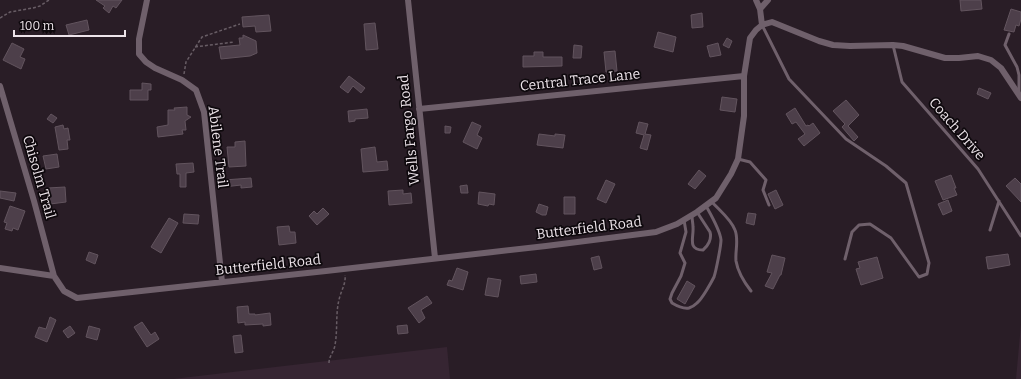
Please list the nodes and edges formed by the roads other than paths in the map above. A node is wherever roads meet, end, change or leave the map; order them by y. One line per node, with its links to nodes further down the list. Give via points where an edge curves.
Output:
1 (148, 0): 27 (street, Abilene Trail, via 139,39 139,54 155,68 182,80 196,90 204,112)
2 (408, 0): 12 (street, Wells Fargo Road)
3 (756, 0): 5 (street)
4 (768, 0): 5 (street)
5 (760, 9): 6 (street)
6 (762, 25): 8 (street, via 772,22 833,45); 9 (street, Butterfield Road, via 750,38); 24 (lane, via 789,79 846,139 906,183 929,263 927,274 919,277 891,238 870,224 858,225 852,232)
7 (1009, 34): 11 (lane, via 1005,45 1019,75)
8 (893, 45): 11 (street, via 945,58 978,56 990,60 1001,68); 15 (lane, Coach Drive, via 902,82 978,169)
9 (744, 76): 12 (street, Central Trace Lane); 13 (street, Butterfield Road, via 744,116)
10 (0, 86): 26 (street, Chisolm Trail)
11 (1020, 96)
12 (419, 109): 23 (street, Wells Fargo Road)
13 (738, 159): 14 (street, Butterfield Road, via 716,198); 16 (lane, via 750,162 766,180 763,190)
14 (711, 201): 17 (street, Butterfield Road); 28 (lane, via 734,228 737,237 738,271)
15 (999, 201): 21 (lane); 22 (lane, Coach Drive)
16 (769, 204)
17 (706, 206): 18 (street, Butterfield Road); 20 (lane, via 721,240 714,276 698,303 691,308 677,306 670,299 685,263 680,253 686,232)
18 (698, 212): 19 (street, Butterfield Road); 19 (lane, via 711,235 703,250 697,249 692,243)
19 (692, 216): 20 (street, Butterfield Road)
20 (684, 220): 23 (street, Butterfield Road, via 656,232)
21 (990, 230)
22 (1021, 236)
23 (435, 258): 27 (street, Butterfield Road)
24 (845, 259)
25 (0, 268): 26 (street)
26 (54, 276): 27 (street, Butterfield Road, via 64,291 77,298)
27 (222, 282)
28 (752, 291)

